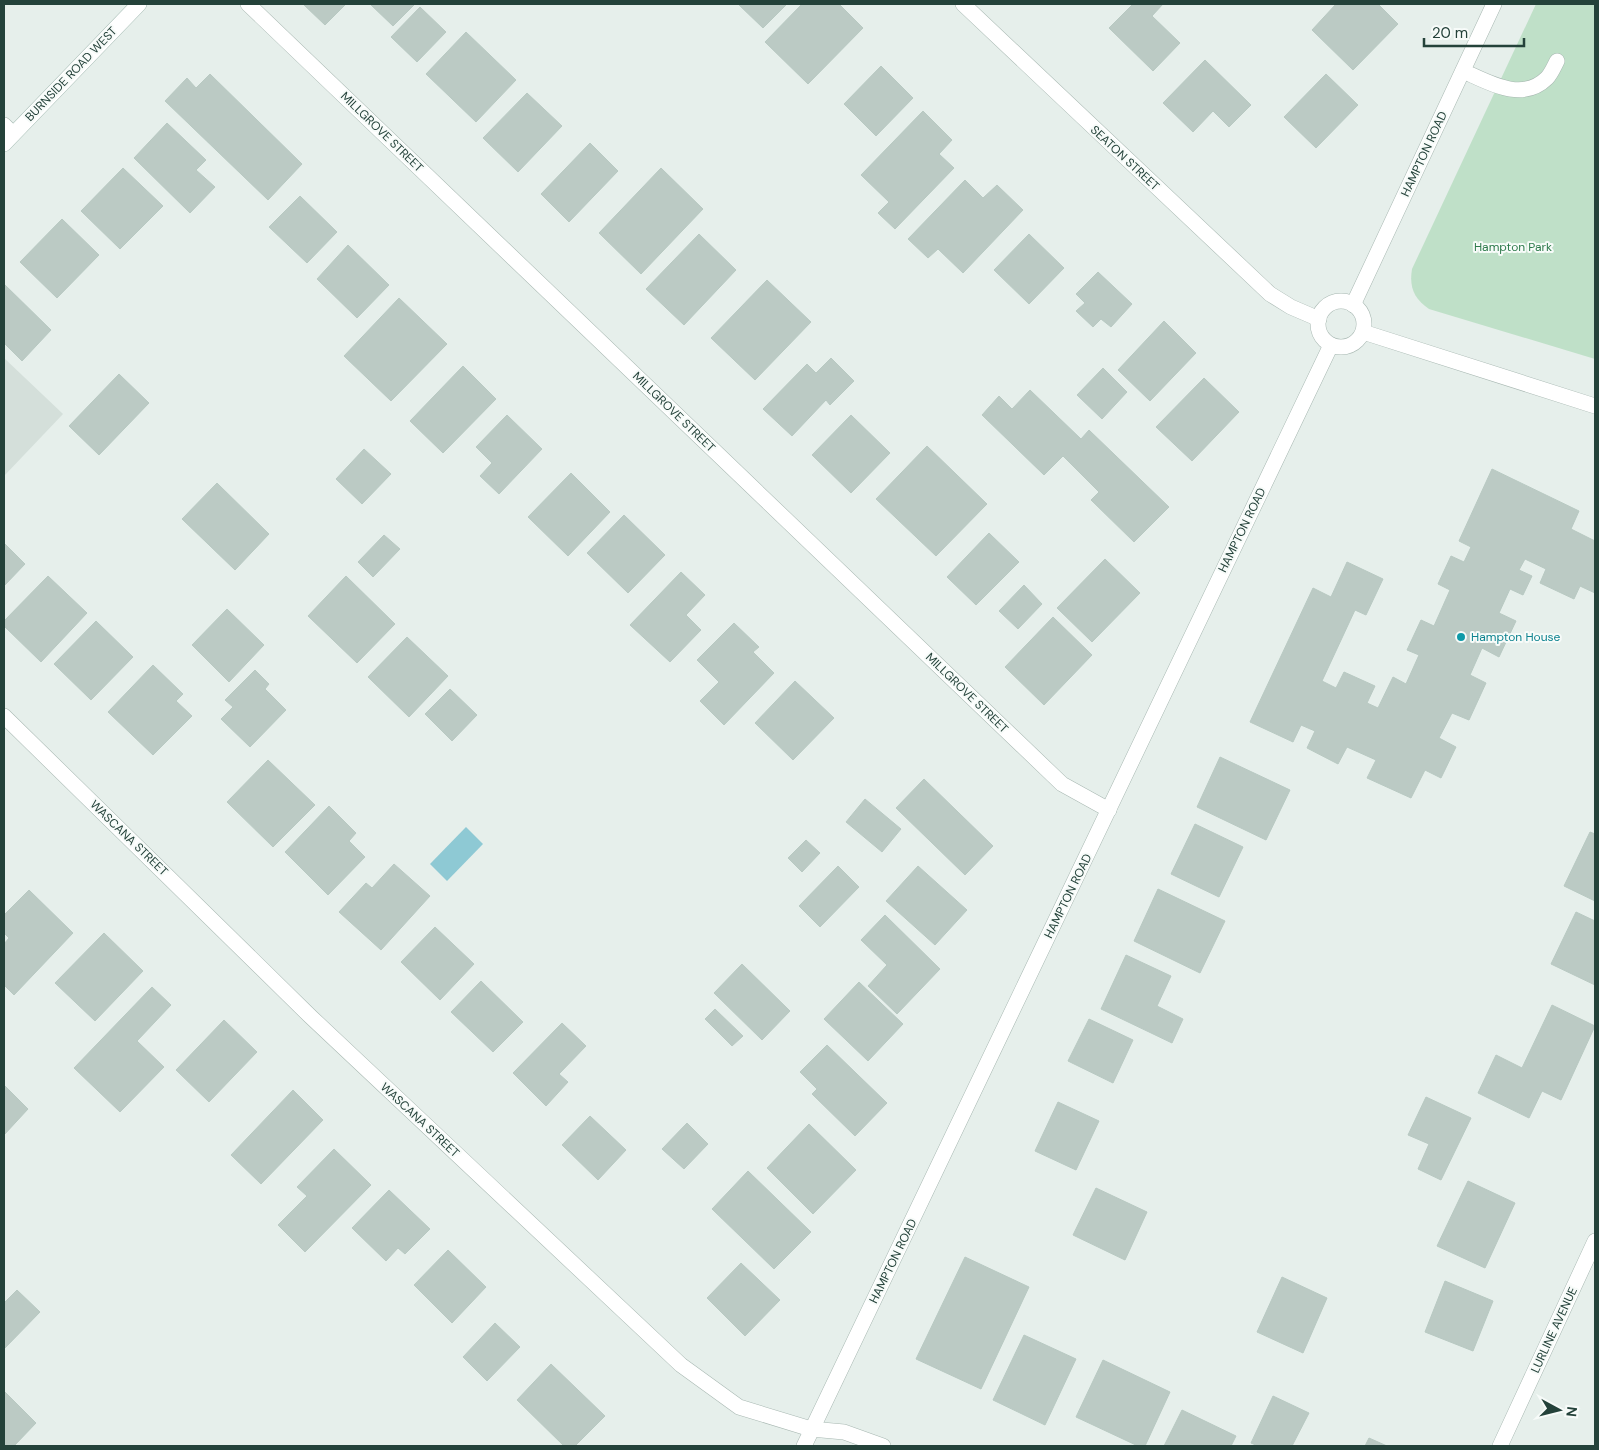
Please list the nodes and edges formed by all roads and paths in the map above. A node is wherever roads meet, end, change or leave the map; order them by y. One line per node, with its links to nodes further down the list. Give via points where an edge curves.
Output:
1 (139, 4): 7 (street, BURNSIDE ROAD WEST)
2 (248, 4): 14 (street, MILLGROVE STREET, via 1062,784)
3 (963, 4): 9 (street, SEATON STREET, via 1270,294 1291,308)
4 (1494, 4): 6 (street, HAMPTON ROAD)
5 (1557, 62): 6 (street, via 1546,79 1516,91)
6 (1463, 71): 8 (street, HAMPTON ROAD)
7 (7, 134)
8 (1353, 305): 9 (street, via 1346,302 1330,304); 10 (street, via 1363,317)
9 (1319, 319): 11 (street, via 1319,331)
10 (1362, 332): 11 (street, via 1347,347); 12 (street)
11 (1331, 345): 14 (street, HAMPTON ROAD)
12 (1595, 406)
13 (4, 716): 16 (street, WASCANA STREET, via 311,1017 681,1364 739,1407)
14 (1109, 810): 16 (street, HAMPTON ROAD)
15 (1595, 1241): 19 (street, LURLINE AVENUE)
16 (811, 1429): 17 (street, HAMPTON ROAD); 18 (street, WASCANA STREET, via 844,1432)
17 (804, 1446)
18 (883, 1446)
19 (1500, 1446)

